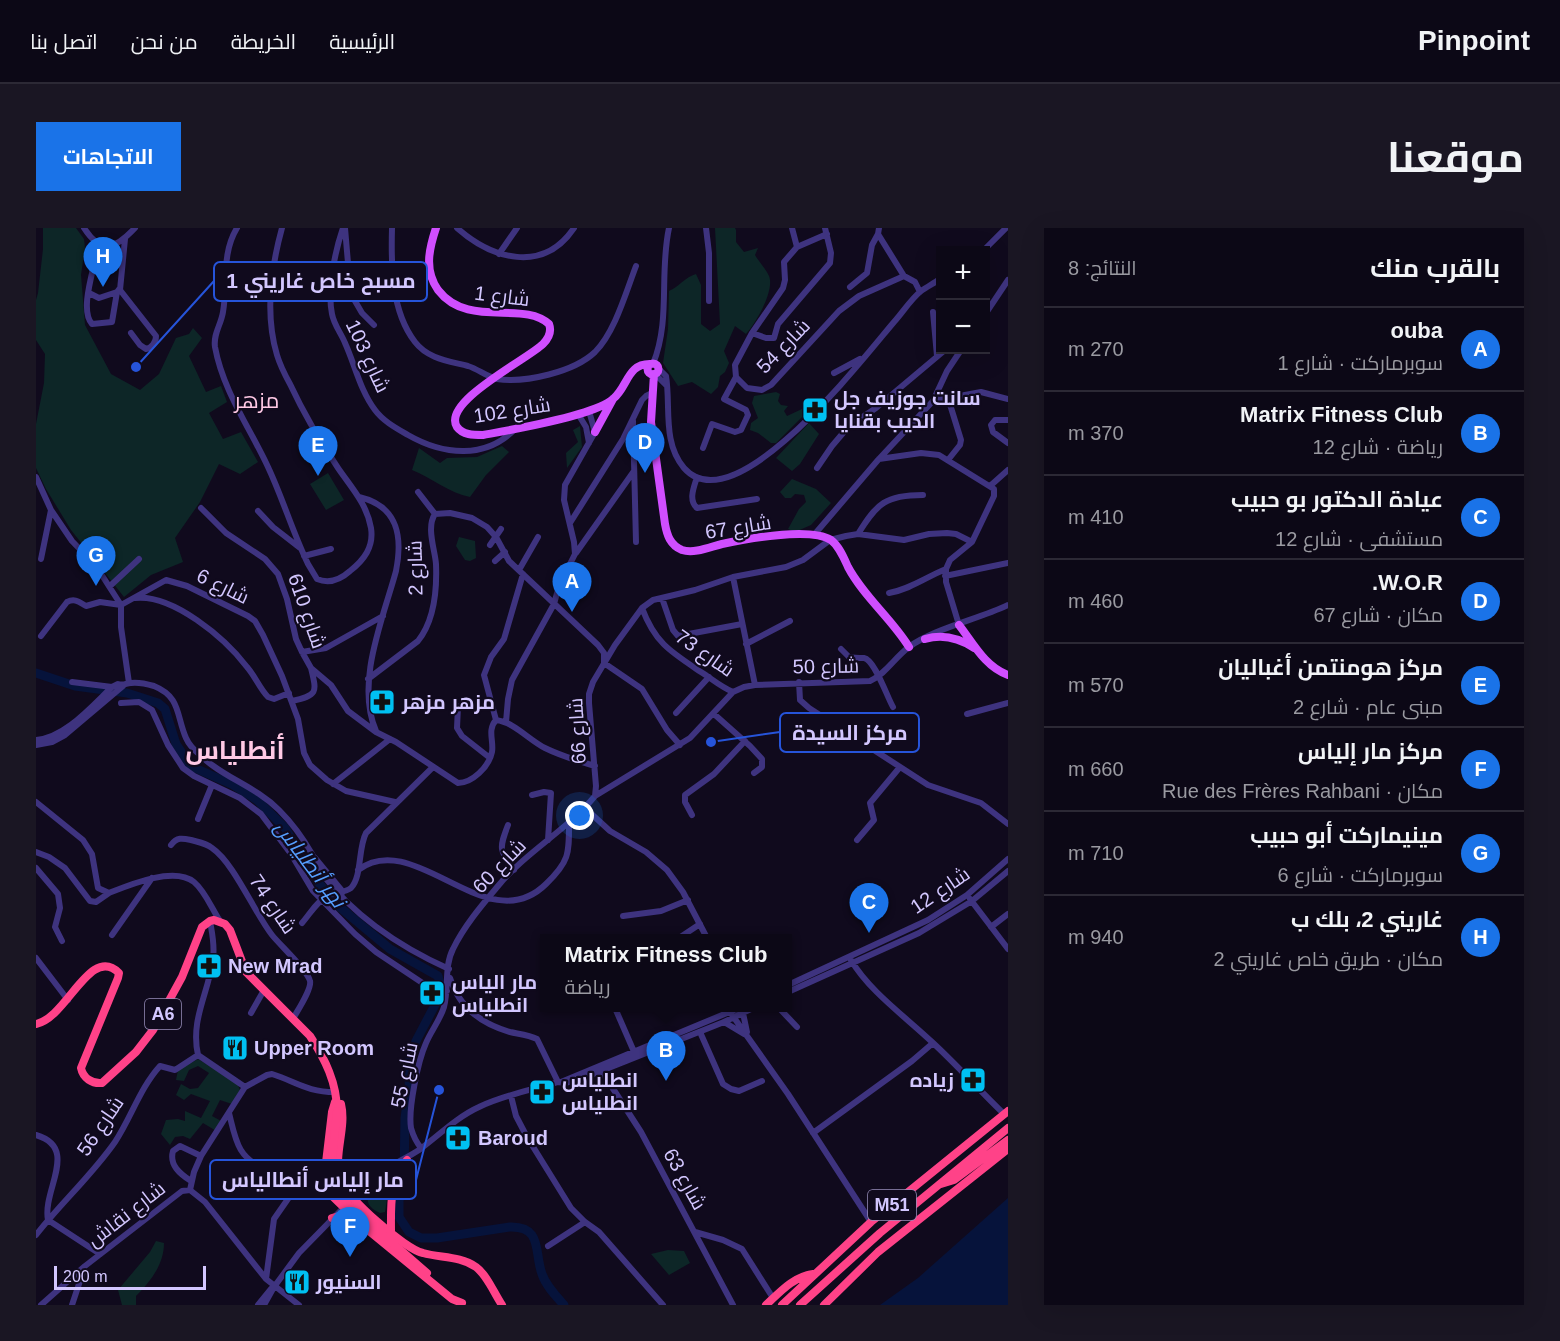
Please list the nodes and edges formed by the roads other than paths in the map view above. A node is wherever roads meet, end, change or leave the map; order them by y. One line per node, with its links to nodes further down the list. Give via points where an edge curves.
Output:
1 (84, 228): 18 (street)
2 (135, 228): 17 (street)
3 (237, 228): 84 (street, via 225,263 223,313 214,344 225,381 269,469)
4 (282, 228): 68 (street, via 271,296 277,357 303,413)
5 (344, 228): 33 (street, via 355,301); 53 (street, شارع 103, via 335,266 331,312 376,411 389,424 418,441 456,453 489,447 505,440)
6 (392, 228): 43 (street, via 394,284 404,322 416,344 435,357)
7 (436, 228): 43 (main road, شارع 1, via 429,265 436,287 449,302 476,311 537,316 549,324 550,336 544,343)
8 (457, 228): 21 (street)
9 (517, 228): 21 (street)
10 (574, 228): 21 (street, via 541,255 524,258)
11 (669, 228): 40 (street, via 663,263 663,332)
12 (706, 228): 30 (street)
13 (792, 228): 20 (street)
14 (1006, 228): 19 (street)
15 (826, 231): 20 (street); 35 (street, via 830,263 778,324 774,338)
16 (878, 231): 23 (street); 26 (street, via 867,273)
17 (125, 239): 18 (street, via 116,245); 27 (street)
18 (98, 243): 29 (street)
19 (988, 246)
20 (797, 247): 35 (street, شارع 54, via 784,262 783,288)
21 (499, 254)
22 (636, 266): 43 (street, via 605,339 581,363 522,380)
23 (904, 276): 28 (street, via 915,282); 42 (street, شارع 54, via 859,296 839,311 767,388 751,390)
24 (1008, 280): 31 (street)
25 (936, 282): 28 (street)
26 (850, 287)
27 (118, 290): 29 (street, via 99,298); 29 (street, via 112,322 96,324 88,320); 34 (street, via 156,340 146,349)
28 (920, 292): 38 (street)
29 (89, 293)
30 (709, 301)
31 (990, 307)
32 (933, 312): 39 (street)
33 (374, 324)
34 (130, 333)
35 (752, 333): 42 (street, شارع 54, via 735,365)
36 (940, 354): 39 (street)
37 (959, 354): 48 (street)
38 (866, 356): 41 (street); 64 (street, via 761,461 719,480)
39 (937, 356): 61 (street, via 849,426)
40 (653, 370): 44 (main road); 46 (main road, شارع 102, via 637,372); 64 (street, via 666,386 667,415 676,453 685,468)
41 (834, 372)
42 (736, 377): 57 (street, via 724,399 746,410 748,415 741,430 735,432 712,424)
43 (494, 378): 53 (main road, شارع 102, via 463,402 455,423 462,432 474,435)
44 (652, 393): 52 (street, via 644,397); 77 (main road, شارع 67, via 651,422 665,524 676,547 694,551 759,537)
45 (948, 398): 47 (street, via 981,392); 48 (street); 59 (street, via 961,440)
46 (613, 399): 49 (main road, شارع 102); 54 (main road)
47 (1008, 399)
48 (933, 401): 58 (street)
49 (589, 411): 50 (main road, شارع 102); 54 (street)
50 (578, 414): 53 (main road, شارع 102); 56 (street)
51 (1008, 420): 55 (street, via 995,420 991,425 993,432)
52 (633, 421): 62 (street); 74 (street)
53 (517, 428)
54 (595, 432): 56 (street)
55 (1008, 442)
56 (589, 443): 74 (street, via 565,485)
57 (703, 448)
58 (879, 459): 59 (street, via 928,453); 77 (street)
59 (948, 460): 65 (street)
60 (1008, 467): 65 (street)
61 (817, 468)
62 (634, 470): 81 (street); 87 (street)
63 (36, 477): 71 (street)
64 (697, 477): 69 (street, via 692,500 697,508)
65 (990, 486): 82 (street, via 994,496)
66 (418, 492): 73 (street)
67 (923, 495): 76 (street, via 892,497 869,516)
68 (359, 497): 88 (street, via 371,541 360,563 344,576 323,581 317,579); 107 (street, via 384,507 398,534 398,560)
69 (757, 499)
70 (201, 508): 116 (street, شارع 610, via 279,574)
71 (51, 510): 90 (street); 99 (street)
72 (258, 511): 84 (street)
73 (435, 514): 78 (street, شارع 2, via 450,513 480,522); 123 (street, شارع 2, via 431,522 436,568 430,619 424,634)
74 (570, 523): 87 (street)
75 (501, 529): 78 (street)
76 (858, 534): 80 (street); 82 (street, via 904,540 951,533)
77 (814, 536): 80 (main road, شارع 67)
78 (496, 537): 83 (street); 86 (street, شارع 2)
79 (538, 537): 95 (street)
80 (830, 540): 98 (street, via 797,562); 114 (main road, via 862,590)
81 (636, 542)
82 (972, 542): 89 (street)
83 (490, 545)
84 (300, 548): 88 (street)
85 (331, 549): 88 (street)
86 (505, 552): 92 (street); 95 (street, شارع 2)
87 (575, 554): 104 (street)
88 (304, 556)
89 (953, 557): 94 (street); 96 (street, via 952,566)
90 (41, 559)
91 (139, 559): 99 (street)
92 (495, 561)
93 (1008, 562): 96 (street)
94 (946, 569): 97 (street); 100 (street, via 909,588)
95 (521, 572): 104 (street, شارع 2); 140 (street, via 504,639 484,675)
96 (957, 573): 97 (street)
97 (945, 576): 110 (street)
98 (733, 577): 101 (street); 109 (street)
99 (110, 586): 103 (street)
100 (889, 593)
101 (662, 598): 106 (street); 109 (street, via 678,636)
102 (132, 599): 103 (street, شارع 6); 130 (street, via 150,598 175,607 232,650 268,697 274,699); 130 (street, شارع 6, via 161,581 174,581 248,616 263,635)
103 (121, 604): 111 (street, via 100,602 86,606 71,600); 127 (street)
104 (554, 604): 118 (street, via 598,645 604,653); 141 (street, via 513,680)
105 (1008, 605): 110 (street, شارع 50)
106 (642, 608): 118 (street, شارع 66); 122 (street, شارع 73, via 652,631 668,650)
107 (383, 616): 116 (street, via 326,648); 123 (street)
108 (790, 621): 113 (street)
109 (742, 624): 113 (street)
110 (959, 625): 112 (street, شارع 50); 117 (main road)
111 (41, 636)
112 (925, 639): 114 (street, شارع 50); 117 (main road, via 957,639)
113 (746, 644): 126 (street)
114 (909, 647): 121 (street, شارع 50)
115 (841, 649): 121 (street, via 849,657 867,659)
116 (302, 652): 119 (street, شارع 610)
117 (984, 657): 120 (main road, via 992,667)
118 (604, 663): 147 (street, via 642,689); 149 (street, شارع 66, via 589,694)
119 (311, 668): 132 (street, via 313,694); 142 (street, شارع 610, via 331,685 348,711)
120 (1008, 675)
121 (879, 676): 125 (street, شارع 50, via 865,682); 136 (street)
122 (709, 677): 128 (street, شارع 73); 137 (street)
123 (368, 679): 142 (street)
124 (72, 682): 127 (street)
125 (799, 682): 126 (street, شارع 50); 151 (street, via 803,704)
126 (754, 685): 129 (street, شارع 50)
127 (119, 687): 144 (street, via 101,697 65,729); 146 (street, via 65,735); 177 (street, via 152,686 169,695 176,703 191,747 213,766 273,804 302,837)
128 (722, 687): 129 (street, شارع 73); 131 (street)
129 (733, 692): 131 (street, شارع 60)
130 (289, 693): 132 (street, شارع 6)
131 (727, 699): 138 (street, شارع 60)
132 (292, 701): 153 (street, شارع 6, via 306,759)
133 (121, 703): 154 (street, via 139,702 152,711 183,768)
134 (1008, 703): 139 (street)
135 (458, 706): 148 (street, via 460,733)
136 (892, 707)
137 (676, 713)
138 (714, 714): 145 (street); 147 (street, شارع 60)
139 (967, 714)
140 (496, 720): 141 (street); 148 (street, via 490,736)
141 (506, 722): 149 (street, via 544,747)
142 (376, 732): 143 (street)
143 (390, 738): 150 (street); 153 (street)
144 (36, 740)
145 (745, 741): 152 (street, via 763,761); 160 (street, via 714,774 686,795)
146 (36, 745)
147 (680, 745): 156 (street, شارع 60)
148 (490, 758): 150 (street, via 474,778 464,783 453,781)
149 (595, 766): 156 (street, شارع 66)
150 (433, 767): 158 (street)
151 (900, 767): 163 (street, via 933,788 981,803); 166 (street, via 870,803 874,820)
152 (754, 773)
153 (333, 784): 158 (street, شارع 6, via 354,794)
154 (212, 785): 161 (street); 177 (street, via 240,798 261,814 308,884)
155 (532, 795): 165 (street, via 551,793)
156 (595, 796): 159 (street, شارع 60)
157 (36, 802): 176 (street, via 83,840 92,854 98,888)
158 (395, 802): 171 (street, via 366,833)
159 (585, 808): 162 (street, شارع 60); 180 (street, via 610,831 653,857)
160 (692, 815)
161 (198, 819)
162 (569, 822): 165 (street, شارع 60); 178 (street, via 568,855 543,887 513,900)
163 (1008, 824)
164 (508, 825): 172 (street, via 501,849)
165 (548, 840): 172 (street, شارع 60)
166 (857, 840)
167 (171, 845): 212 (street, شارع 74, via 180,838 205,844 218,853 271,934 305,973 310,987)
168 (36, 852): 176 (street, via 65,868 90,902)
169 (1008, 860): 179 (street, شارع 12)
170 (36, 867): 192 (street, via 58,894 60,908 55,927)
171 (358, 870): 175 (street); 178 (street, via 377,860 399,861)
172 (514, 870): 178 (street, شارع 60)
173 (1008, 871): 179 (street, شارع 12)
174 (152, 878): 176 (street); 185 (street, via 182,876 194,881); 191 (street)
175 (352, 887): 177 (street); 181 (street)
176 (109, 893)
177 (332, 894): 181 (street); 186 (street); 198 (street, via 406,949); 203 (street, via 355,934 376,952)
178 (488, 898): 198 (street, شارع 60, via 457,942 449,957)
179 (969, 898): 188 (street); 195 (street, شارع 12, via 919,933); 196 (street, شارع 12)
180 (688, 900): 183 (street, via 661,911); 187 (street)
181 (351, 901): 198 (street, via 398,940)
182 (1008, 914): 188 (street)
183 (623, 916)
184 (210, 921): 185 (highway); 205 (highway, A6, via 202,927 182,977 153,1030 136,1052 102,1083 84,1076 81,1068 119,973 106,965 96,967); 219 (street, via 214,953 195,1027)
185 (220, 921): 201 (highway, via 230,930 246,972)
186 (302, 923)
187 (700, 924): 189 (street); 190 (street)
188 (991, 927): 193 (street)
189 (686, 934)
190 (705, 934)
191 (112, 935)
192 (62, 941)
193 (1007, 948)
194 (36, 958): 205 (street)
195 (863, 959): 196 (street, شارع 12); 199 (street)
196 (851, 960): 197 (street, شارع 12); 199 (street); 200 (street, شارع 12)
197 (845, 967): 199 (street); 202 (street, شارع 12)
198 (449, 969): 203 (street, شارع 55); 204 (street)
199 (860, 973): 218 (street)
200 (792, 983)
201 (264, 990): 210 (street); 212 (highway)
202 (792, 990)
203 (443, 992): 204 (street); 233 (street, شارع 55, via 440,1018 423,1049 416,1077 411,1125)
204 (458, 996): 223 (street, via 488,1024 537,1039)
205 (68, 1000): 214 (highway, A6, via 51,1018)
206 (617, 1012): 220 (street)
207 (736, 1012): 211 (street)
208 (742, 1012): 217 (street)
209 (783, 1012): 215 (street)
210 (251, 1013)
211 (732, 1014): 213 (street); 217 (street); 220 (street)
212 (293, 1019): 225 (highway, via 317,1047)
213 (724, 1022): 216 (street); 217 (street)
214 (36, 1024)
215 (797, 1027)
216 (700, 1032): 220 (street); 222 (street, via 723,1084 739,1091)
217 (749, 1038): 230 (street)
218 (933, 1043): 228 (street); 230 (street)
219 (198, 1055): 224 (street); 243 (street, شارع 56, via 175,1070 160,1066 124,1129)
220 (635, 1055): 221 (street)
221 (600, 1069): 223 (street); 248 (street, شارع 63, via 641,1132)
222 (762, 1081)
223 (559, 1082): 226 (street)
224 (245, 1087): 225 (street, via 272,1074 303,1088); 227 (street)
225 (336, 1095): 240 (highway, via 343,1114 339,1170 345,1189); 241 (highway, via 325,1171 333,1197); 259 (highway, bridge, via 338,1111 331,1168 338,1192)
226 (511, 1096): 233 (street, via 474,1109); 244 (street, via 527,1137 571,1208)
227 (230, 1113): 235 (street); 254 (street, via 236,1141 245,1157 291,1185 290,1196 274,1219)
228 (1006, 1113): 245 (highway, M51)
229 (1008, 1128): 238 (highway, M51)
230 (813, 1133): 245 (street)
231 (36, 1135): 243 (street, via 50,1141 58,1156 46,1209)
232 (1008, 1140): 238 (highway, via 954,1180)
233 (421, 1148): 236 (street)
234 (1008, 1149): 271 (highway, via 878,1252)
235 (201, 1156): 237 (street); 237 (street, via 180,1146 173,1151 174,1166)
236 (406, 1160): 240 (street); 247 (highway, via 392,1194)
237 (191, 1181): 239 (street)
238 (935, 1186): 256 (highway, M51)
239 (190, 1190): 251 (street, شارع نقاش, via 182,1191); 254 (street, شارع نقاش, via 205,1202)
240 (354, 1199): 241 (street); 247 (highway)
241 (343, 1208): 242 (street); 246 (highway)
242 (332, 1218): 246 (highway, via 345,1217); 255 (street)
243 (48, 1220): 249 (street, شارع 56); 251 (street)
244 (585, 1222): 250 (street); 266 (street, via 612,1245)
245 (871, 1222): 253 (highway, M51)
246 (364, 1227): 259 (highway)
247 (391, 1232): 257 (highway, via 418,1252 459,1260 477,1268)
248 (695, 1232): 258 (street, via 742,1249); 267 (street, شارع 63)
249 (36, 1235)
250 (548, 1246)
251 (100, 1254): 252 (street, شارع نقاش)
252 (85, 1266): 260 (street, شارع نقاش); 261 (street)
253 (814, 1274): 258 (highway, via 797,1277); 268 (highway, M51)
254 (266, 1279): 255 (street, شارع نقاش)
255 (274, 1287): 262 (street); 263 (street); 264 (street, شارع نقاش)
256 (820, 1287): 269 (highway, M51); 270 (highway)
257 (496, 1301): 265 (highway)
258 (770, 1302)
259 (463, 1304)
260 (41, 1305)
261 (72, 1305)
262 (258, 1305)
263 (264, 1305)
264 (299, 1305)
265 (501, 1305)
266 (663, 1305)
267 (733, 1305)
268 (782, 1305)
269 (800, 1305)
270 (809, 1305)
271 (824, 1305)

